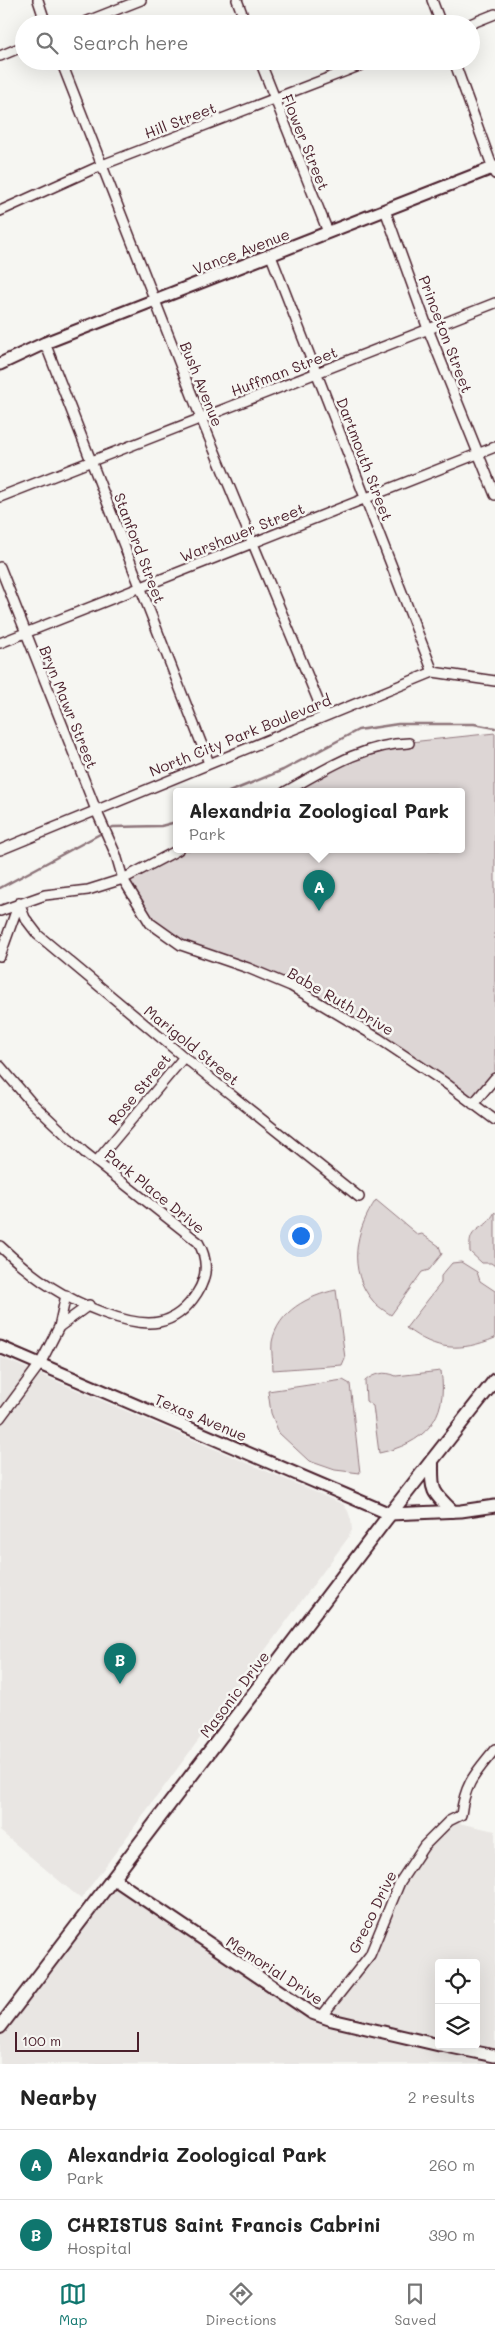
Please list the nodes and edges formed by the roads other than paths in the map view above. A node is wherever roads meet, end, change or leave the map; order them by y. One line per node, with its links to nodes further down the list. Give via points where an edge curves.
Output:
1 (38, 0): 6 (street)
2 (141, 0): 7 (street)
3 (237, 0): 8 (street)
4 (432, 0): 9 (street)
5 (495, 14): 10 (street)
6 (43, 15)
7 (103, 15)
8 (243, 15)
9 (438, 15)
10 (480, 20)
11 (15, 50): 12 (street)
12 (0, 56)
13 (65, 70): 18 (street, Bush Avenue)
14 (263, 70): 17 (street, Flower Street)
15 (348, 70): 17 (street, Hill Street)
16 (457, 70): 19 (street)
17 (274, 98): 18 (street, Hill Street); 22 (street, Flower Street)
18 (102, 166): 20 (street, Hill Street); 24 (street, Bush Avenue)
19 (494, 170): 21 (street, Vance Avenue)
20 (0, 210)
21 (385, 210): 22 (street, Vance Avenue); 26 (street, Princeton Street)
22 (328, 232): 23 (street, Vance Avenue)
23 (271, 256): 24 (street, Vance Avenue); 29 (street, Dartmouth Street)
24 (154, 300): 27 (street, Vance Avenue); 30 (street, Bush Avenue)
25 (495, 303): 26 (street, Huffman Street)
26 (428, 329): 29 (street, Huffman Street); 32 (street, Princeton Street)
27 (45, 343): 28 (street, Vance Avenue); 33 (street, Stanford Street)
28 (0, 364)
29 (316, 373): 30 (street, Huffman Street); 36 (street, Dartmouth Street)
30 (201, 418): 33 (street, Huffman Street); 37 (street, Bush Avenue)
31 (495, 447): 32 (street, Warshauer Street)
32 (479, 453): 34 (street, Princeton Street); 36 (street, Warshauer Street)
33 (91, 461): 35 (street, Huffman Street); 39 (street, Stanford Street)
34 (495, 495)
35 (0, 497)
36 (365, 498): 37 (street, Warshauer Street); 42 (street, Dartmouth Street)
37 (252, 543): 39 (street, Warshauer Street); 44 (street, Bush Avenue)
38 (0, 567): 40 (street, Bryn Mawr Street)
39 (140, 587): 40 (street, Warshauer Street); 46 (street, Stanford Street)
40 (25, 633): 41 (street, Warshauer Street); 48 (street, Bryn Mawr Street)
41 (0, 643)
42 (433, 672): 43 (street); 44 (street, North City Park Boulevard)
43 (495, 681)
44 (324, 716): 46 (street, North City Park Boulevard)
45 (409, 743): 47 (street, via 360,752)
46 (209, 763): 48 (street, North City Park Boulevard)
47 (292, 788)
48 (96, 810): 49 (street, North City Park Boulevard); 51 (street, Bryn Mawr Street)
49 (0, 850)
50 (173, 853): 52 (street)
51 (116, 855): 52 (street, Babe Ruth Drive)
52 (123, 879): 53 (street, via 97,888 45,895); 59 (street, Babe Ruth Drive, via 150,923 168,937 196,952 291,986 378,1038)
53 (19, 903): 54 (street); 55 (street); 56 (street, Marigold Street, via 38,935)
54 (0, 911)
55 (0, 956)
56 (184, 1057): 61 (street, Rose Street); 62 (street, Marigold Street)
57 (0, 1066): 61 (street, Park Place Drive, via 50,1121)
58 (495, 1078): 59 (street)
59 (473, 1104): 60 (street, Babe Ruth Drive)
60 (495, 1120)
61 (96, 1162): 65 (street, Park Place Drive, via 198,1242 205,1253 207,1265 200,1289 183,1310 158,1323 108,1314)
62 (359, 1197)
63 (0, 1246): 64 (street, Park Place Drive, via 36,1277)
64 (66, 1295): 65 (street, Park Place Drive); 66 (street)
65 (88, 1306): 66 (street)
66 (59, 1326): 68 (street)
67 (0, 1347): 68 (street, Texas Avenue)
68 (40, 1364): 70 (street); 74 (street, Texas Avenue)
69 (495, 1380): 71 (main road, Masonic Drive)
70 (0, 1418)
71 (432, 1460): 73 (main road, via 432,1489); 74 (main road, Masonic Drive)
72 (495, 1506): 73 (street)
73 (452, 1511): 74 (street)
74 (390, 1514): 76 (main road, Masonic Drive)
75 (495, 1749): 77 (street, Greco Drive, via 467,1784 461,1815 424,1846 400,1882 370,1955)
76 (114, 1879): 77 (street, Memorial Drive, via 297,2005); 78 (main road, Masonic Drive)
77 (322, 2017): 79 (street, Memorial Drive)
78 (0, 2027)
79 (435, 2044)
80 (460, 2049): 81 (street, Memorial Drive)
81 (495, 2056)

